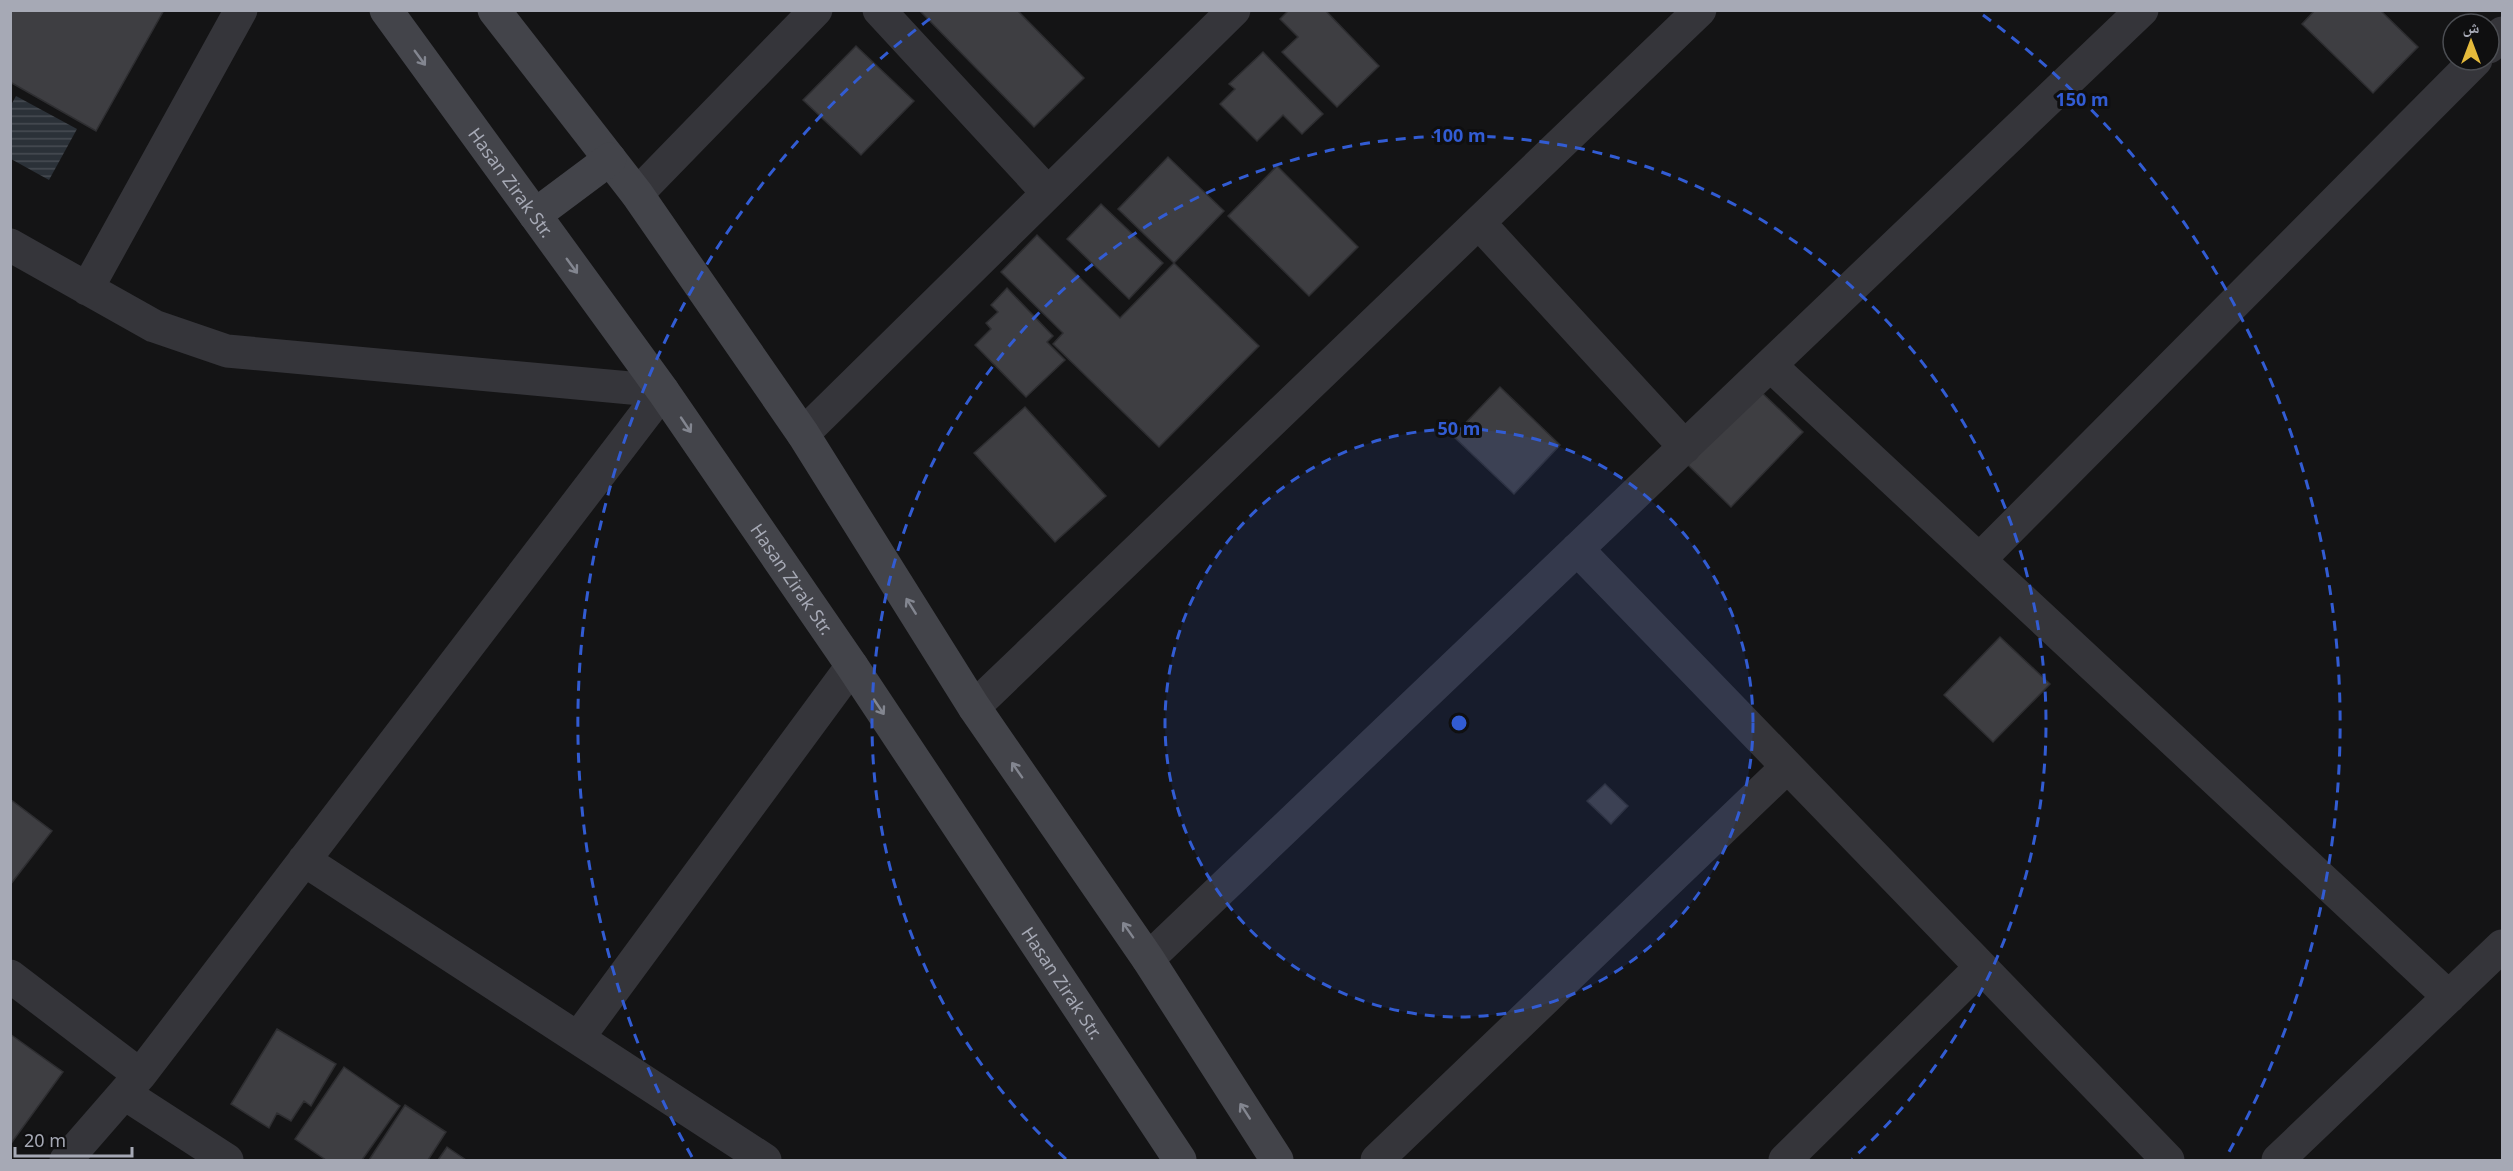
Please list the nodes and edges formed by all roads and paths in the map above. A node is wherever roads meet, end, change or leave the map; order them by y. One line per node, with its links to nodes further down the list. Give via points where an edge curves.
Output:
1 (241, 10): 16 (street)
2 (386, 10): 13 (main road, Hasan Zirak Str., one-way to 13)
3 (494, 10): 10 (main road)
4 (816, 10): 12 (street)
5 (879, 10): 11 (street)
6 (1234, 10): 11 (street)
7 (1700, 10): 14 (street)
8 (2142, 10): 17 (street)
9 (2464, 72): 22 (street)
10 (610, 159): 12 (main road); 13 (main road)
11 (1048, 193): 19 (street)
12 (638, 194): 19 (main road)
13 (535, 215): 18 (main road, Hasan Zirak Str., one-way to 18)
14 (1479, 223): 20 (street); 24 (street)
15 (10, 245): 16 (street)
16 (87, 289): 18 (street, via 154,326 227,351)
17 (1770, 365): 20 (street); 22 (street)
18 (663, 391): 23 (main road, Hasan Zirak Str., one-way to 23); 26 (street)
19 (803, 434): 24 (main road, one-way to 19)
20 (1685, 447): 21 (street)
21 (1577, 549): 25 (street); 28 (street)
22 (1980, 559): 31 (street)
23 (852, 666): 32 (street); 37 (main road, Hasan Zirak Str., one-way to 37)
24 (974, 707): 28 (main road, one-way to 24)
25 (1787, 767): 29 (street); 39 (street)
26 (304, 860): 32 (street); 33 (street)
27 (2502, 946): 31 (street)
28 (1148, 959): 38 (main road, one-way to 28)
29 (1981, 967): 40 (street); 41 (street)
30 (10, 976): 33 (street)
31 (2449, 997): 42 (street)
32 (578, 1038): 36 (street)
33 (132, 1084): 34 (street); 35 (street)
34 (66, 1161)
35 (227, 1161)
36 (765, 1161)
37 (1180, 1161)
38 (1277, 1161)
39 (1377, 1161)
40 (1785, 1161)
41 (2168, 1161)
42 (2278, 1161)

